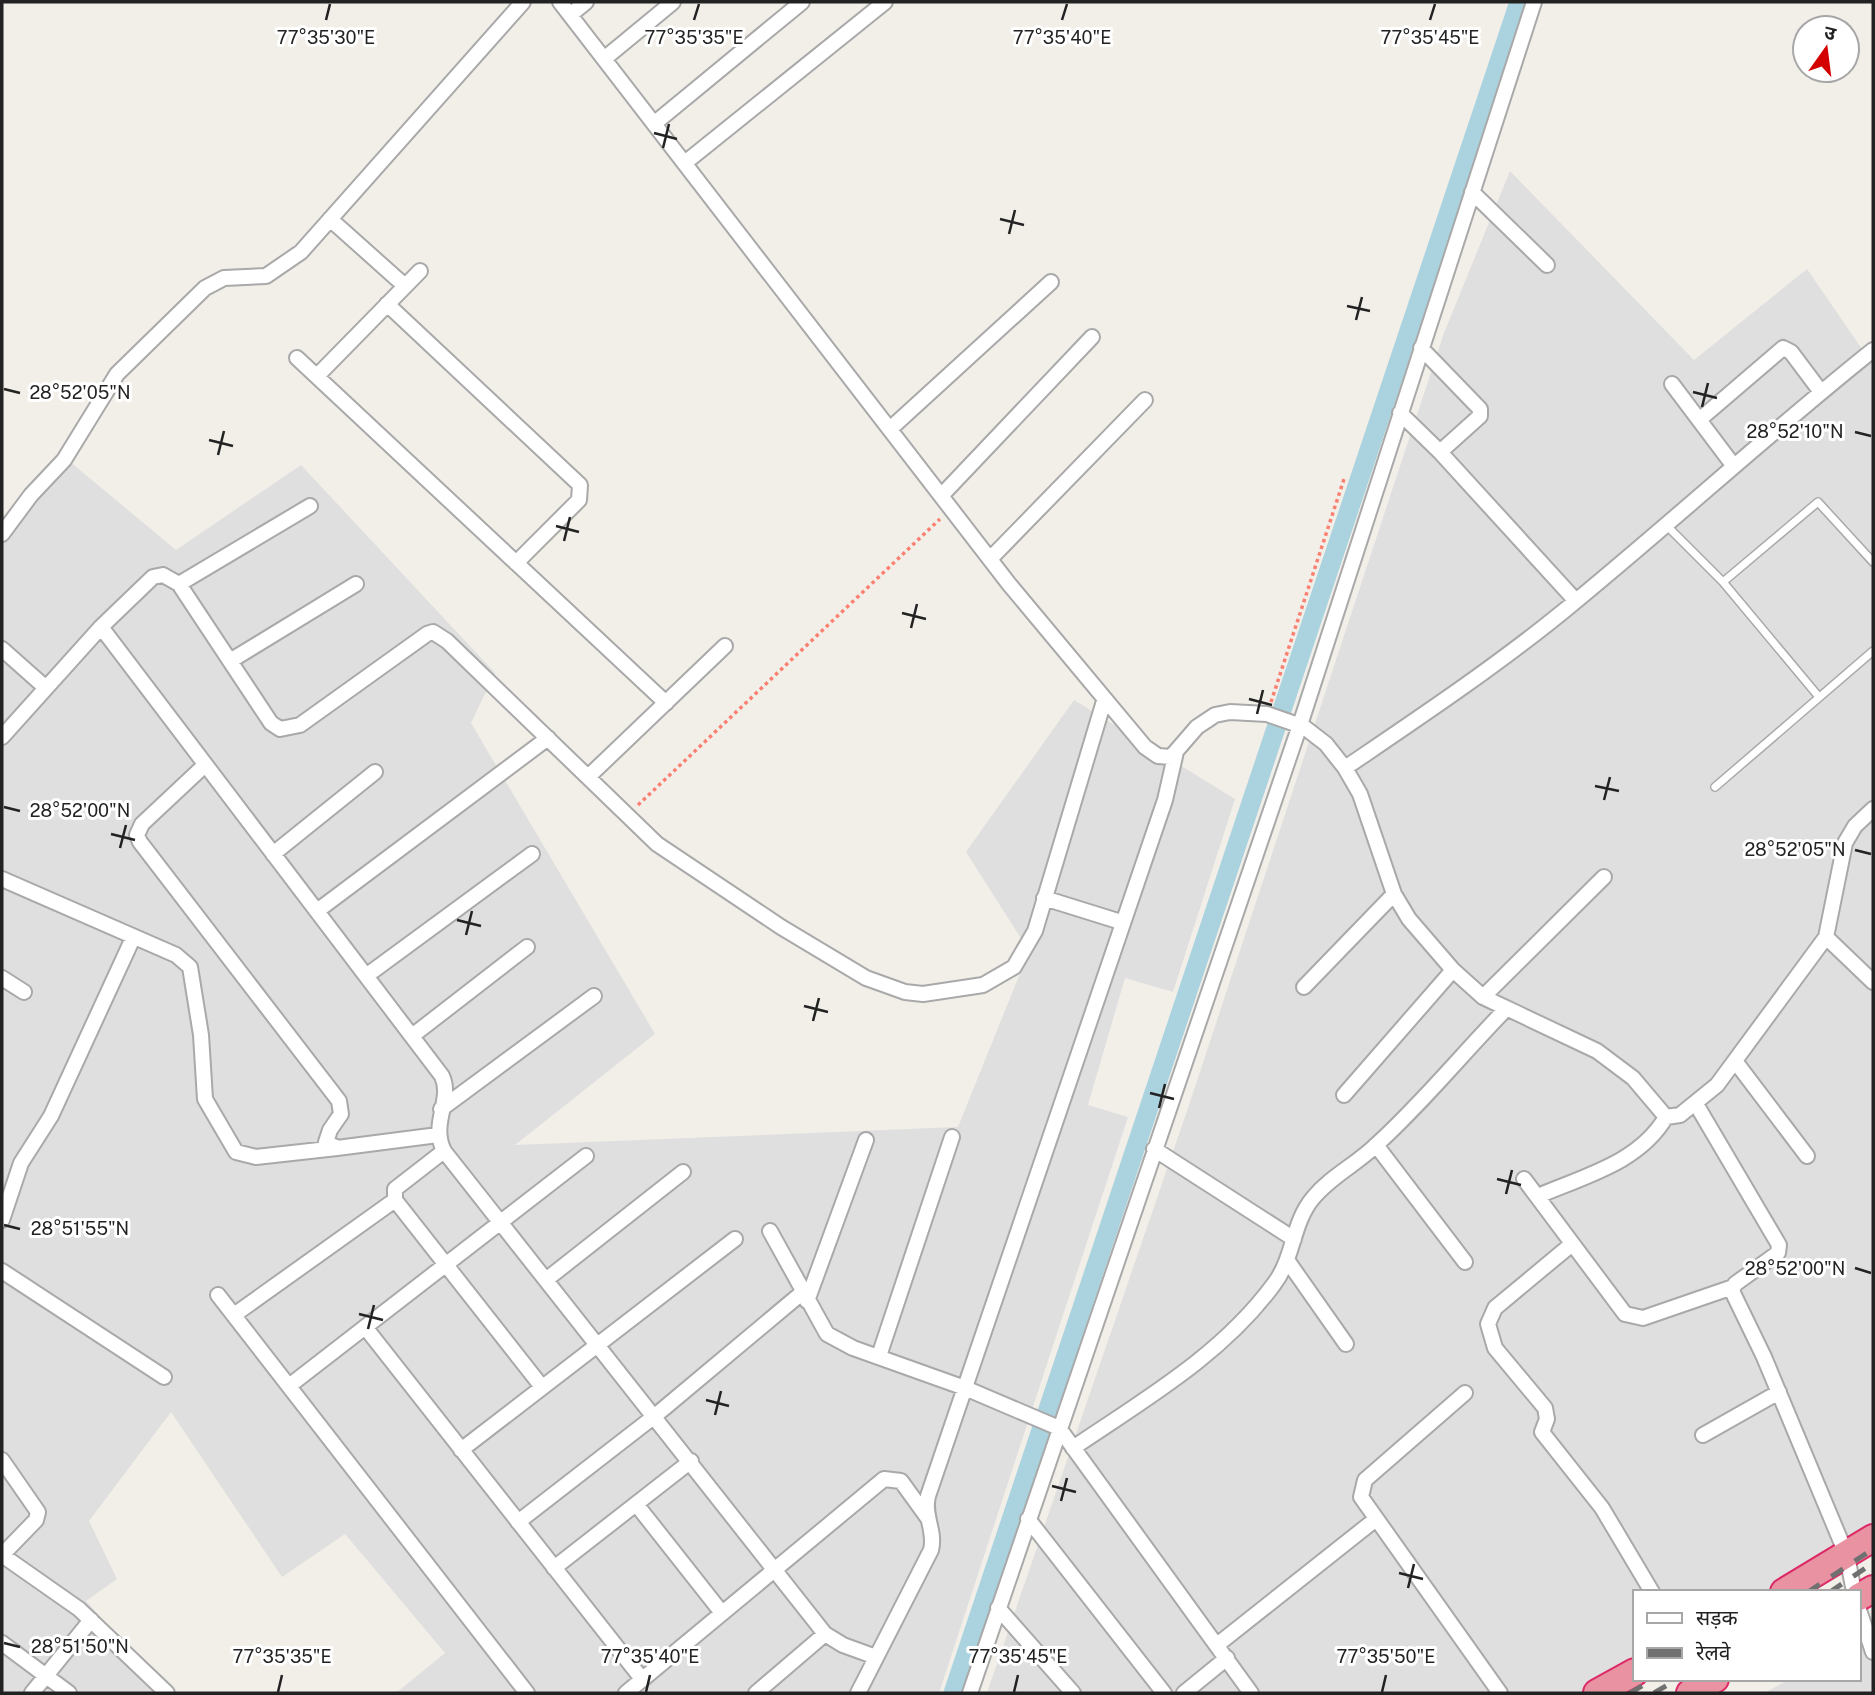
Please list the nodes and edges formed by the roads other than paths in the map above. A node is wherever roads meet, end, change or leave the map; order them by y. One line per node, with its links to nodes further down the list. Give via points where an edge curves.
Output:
1 (523, 2): 13 (street)
2 (560, 2): 8 (street)
3 (586, 2): 8 (street)
4 (673, 2): 9 (street)
5 (802, 2): 10 (street)
6 (885, 2): 11 (street)
7 (1534, 2): 12 (street)
8 (570, 15): 9 (street)
9 (604, 59): 10 (street)
10 (655, 123): 11 (street)
11 (686, 162): 29 (street)
12 (1472, 192): 14 (street); 20 (street)
13 (330, 219): 17 (street); 35 (street, via 281,268 254,279 214,280 205,288 117,374 64,460)
14 (1547, 265)
15 (420, 271): 17 (street)
16 (1051, 282): 29 (street)
17 (405, 286): 18 (street)
18 (387, 304): 23 (street); 38 (street, via 580,485 579,500)
19 (1092, 337): 32 (street)
20 (1421, 348): 27 (street); 30 (street, via 1480,409 1480,416)
21 (1873, 350): 25 (street)
22 (297, 358): 23 (street)
23 (317, 376): 38 (street)
24 (1672, 384): 28 (street)
25 (1821, 391): 28 (street, via 1783,348); 31 (street)
26 (1145, 400): 36 (street)
27 (1400, 413): 30 (street); 52 (street)
28 (1699, 420): 31 (street)
29 (890, 429): 32 (street)
30 (1440, 452): 42 (street)
31 (1732, 465): 34 (street)
32 (941, 496): 36 (street)
33 (310, 506): 40 (street)
34 (1664, 524): 39 (lane); 42 (street)
35 (2, 534)
36 (990, 559): 50 (street)
37 (1873, 562): 39 (lane, via 1818,502)
38 (516, 563): 51 (street)
39 (1723, 582): 49 (lane)
40 (179, 584): 43 (street, via 163,575 153,577); 47 (street)
41 (356, 584): 47 (street)
42 (1576, 601): 57 (street, via 1468,684)
43 (101, 627): 48 (street); 56 (street)
44 (725, 646): 51 (street)
45 (2, 649): 48 (street)
46 (1873, 651): 49 (lane)
47 (230, 661): 54 (street, via 271,723 289,729 433,632)
48 (46, 688): 53 (street)
49 (1819, 697): 60 (lane)
50 (1104, 701): 55 (street, via 1145,747 1158,756 1171,757); 67 (street)
51 (666, 702): 59 (street)
52 (1283, 719): 55 (street, via 1248,710 1215,715 1197,727); 57 (street, via 1326,744); 93 (street)
53 (2, 737)
54 (548, 738): 59 (street); 68 (street)
55 (1176, 752): 69 (street, via 1165,800)
56 (205, 765): 62 (street); 92 (street, via 142,824 139,842 339,1101 341,1114 326,1142)
57 (1346, 768): 66 (street, via 1360,794)
58 (375, 772): 62 (street)
59 (588, 777): 67 (street, via 683,864 849,968 905,992 945,992 1001,977 1024,954)
60 (1715, 787)
61 (1873, 809): 70 (street, via 1854,826 1845,843)
62 (273, 854): 68 (street)
63 (532, 854): 74 (street)
64 (1604, 877): 80 (street)
65 (2, 879): 71 (street)
66 (1394, 894): 73 (street); 77 (street)
67 (1044, 898): 69 (street)
68 (317, 911): 74 (street)
69 (1121, 922): 123 (street)
70 (1826, 937): 76 (street); 83 (street)
71 (133, 939): 92 (street, via 176,955 190,967 205,1099 236,1152 256,1157); 101 (street, via 56,1105 21,1163)
72 (527, 947): 82 (street)
73 (1453, 970): 80 (street); 84 (street)
74 (366, 976): 82 (street)
75 (2, 978): 78 (street)
76 (1873, 982)
77 (1304, 987)
78 (24, 992)
79 (594, 996): 86 (street)
80 (1483, 998): 81 (street)
81 (1506, 1009): 87 (street, via 1597,1051 1633,1078); 91 (street)
82 (412, 1036): 86 (street, via 445,1083)
83 (1735, 1061): 85 (street); 96 (street)
84 (1344, 1095)
85 (1696, 1104): 87 (street, via 1674,1118); 112 (street, via 1779,1245 1778,1253)
86 (441, 1109): 88 (street)
87 (1666, 1117): 99 (street, via 1650,1141 1628,1157)
88 (438, 1135): 92 (street); 94 (street)
89 (952, 1137): 119 (street)
90 (866, 1140): 114 (street)
91 (1377, 1145): 105 (street, via 1314,1196); 108 (street)
92 (337, 1148)
93 (1154, 1149): 105 (street); 127 (street)
94 (444, 1151): 100 (street, via 395,1189); 102 (street)
95 (586, 1156): 102 (street)
96 (1807, 1156)
97 (683, 1172): 111 (street)
98 (1524, 1179): 99 (street)
99 (1538, 1196): 106 (street)
100 (394, 1200): 109 (street); 115 (street)
101 (2, 1220)
102 (501, 1224): 109 (street); 111 (street)
103 (770, 1231): 114 (street)
104 (735, 1239): 117 (street)
105 (1294, 1239): 107 (street)
106 (1572, 1244): 112 (street, via 1618,1307 1634,1318); 143 (street, via 1494,1308 1488,1332 1495,1348 1545,1408 1542,1432 1602,1508)
107 (1287, 1261): 118 (street); 129 (street, via 1254,1309 1209,1354)
108 (1465, 1262)
109 (448, 1265): 116 (street); 122 (street)
110 (2, 1271): 120 (street)
111 (548, 1279): 117 (street)
112 (1733, 1287): 124 (street)
113 (218, 1295): 115 (street)
114 (805, 1297): 119 (street, via 827,1334); 126 (street)
115 (234, 1315): 121 (street)
116 (365, 1328): 121 (street); 130 (street)
117 (598, 1344): 122 (street); 126 (street)
118 (1346, 1344)
119 (879, 1356): 123 (street)
120 (164, 1377)
121 (289, 1386): 163 (street)
122 (542, 1387): 130 (street)
123 (965, 1388): 127 (street); 134 (street, via 928,1496)
124 (1779, 1392): 128 (street); 140 (street)
125 (1465, 1393): 136 (street, via 1365,1480 1361,1497)
126 (656, 1415): 132 (street); 137 (street)
127 (1055, 1426): 129 (street); 135 (street)
128 (1703, 1435)
129 (1073, 1448): 152 (street)
130 (461, 1450): 137 (street)
131 (2, 1460): 139 (street, via 38,1512 36,1520)
132 (691, 1461): 133 (street); 142 (street)
133 (636, 1504): 141 (street); 147 (street)
134 (927, 1518): 142 (street, via 901,1480 884,1479); 154 (street, via 933,1533 931,1550)
135 (1028, 1519): 146 (street); 169 (street)
136 (1376, 1519): 152 (street); 172 (street)
137 (518, 1522): 141 (street)
138 (1873, 1538): 140 (highway)
139 (2, 1555): 149 (street)
140 (1847, 1556): 144 (highway); 145 (street)
141 (554, 1568): 158 (street)
142 (774, 1568): 147 (street); 150 (street)
143 (1651, 1590)
144 (1788, 1590)
145 (1854, 1590)
146 (998, 1608): 167 (street); 168 (street)
147 (722, 1613): 158 (street)
148 (1861, 1616): 153 (street)
149 (91, 1620): 157 (street); 160 (street)
150 (825, 1634): 154 (street); 165 (street)
151 (2, 1643): 157 (street)
152 (1217, 1645): 155 (street)
153 (1873, 1652)
154 (876, 1657): 166 (street)
155 (1227, 1658): 170 (street); 171 (street)
156 (1633, 1673): 173 (highway)
157 (46, 1676): 161 (street); 162 (street)
158 (642, 1679): 164 (street)
159 (1711, 1681): 174 (highway)
160 (162, 1692)
161 (32, 1693)
162 (69, 1693)
163 (527, 1693)
164 (626, 1693)
165 (756, 1693)
166 (859, 1693)
167 (970, 1693)
168 (1073, 1693)
169 (1164, 1693)
170 (1184, 1693)
171 (1251, 1693)
172 (1500, 1693)
173 (1597, 1693)
174 (1690, 1693)

